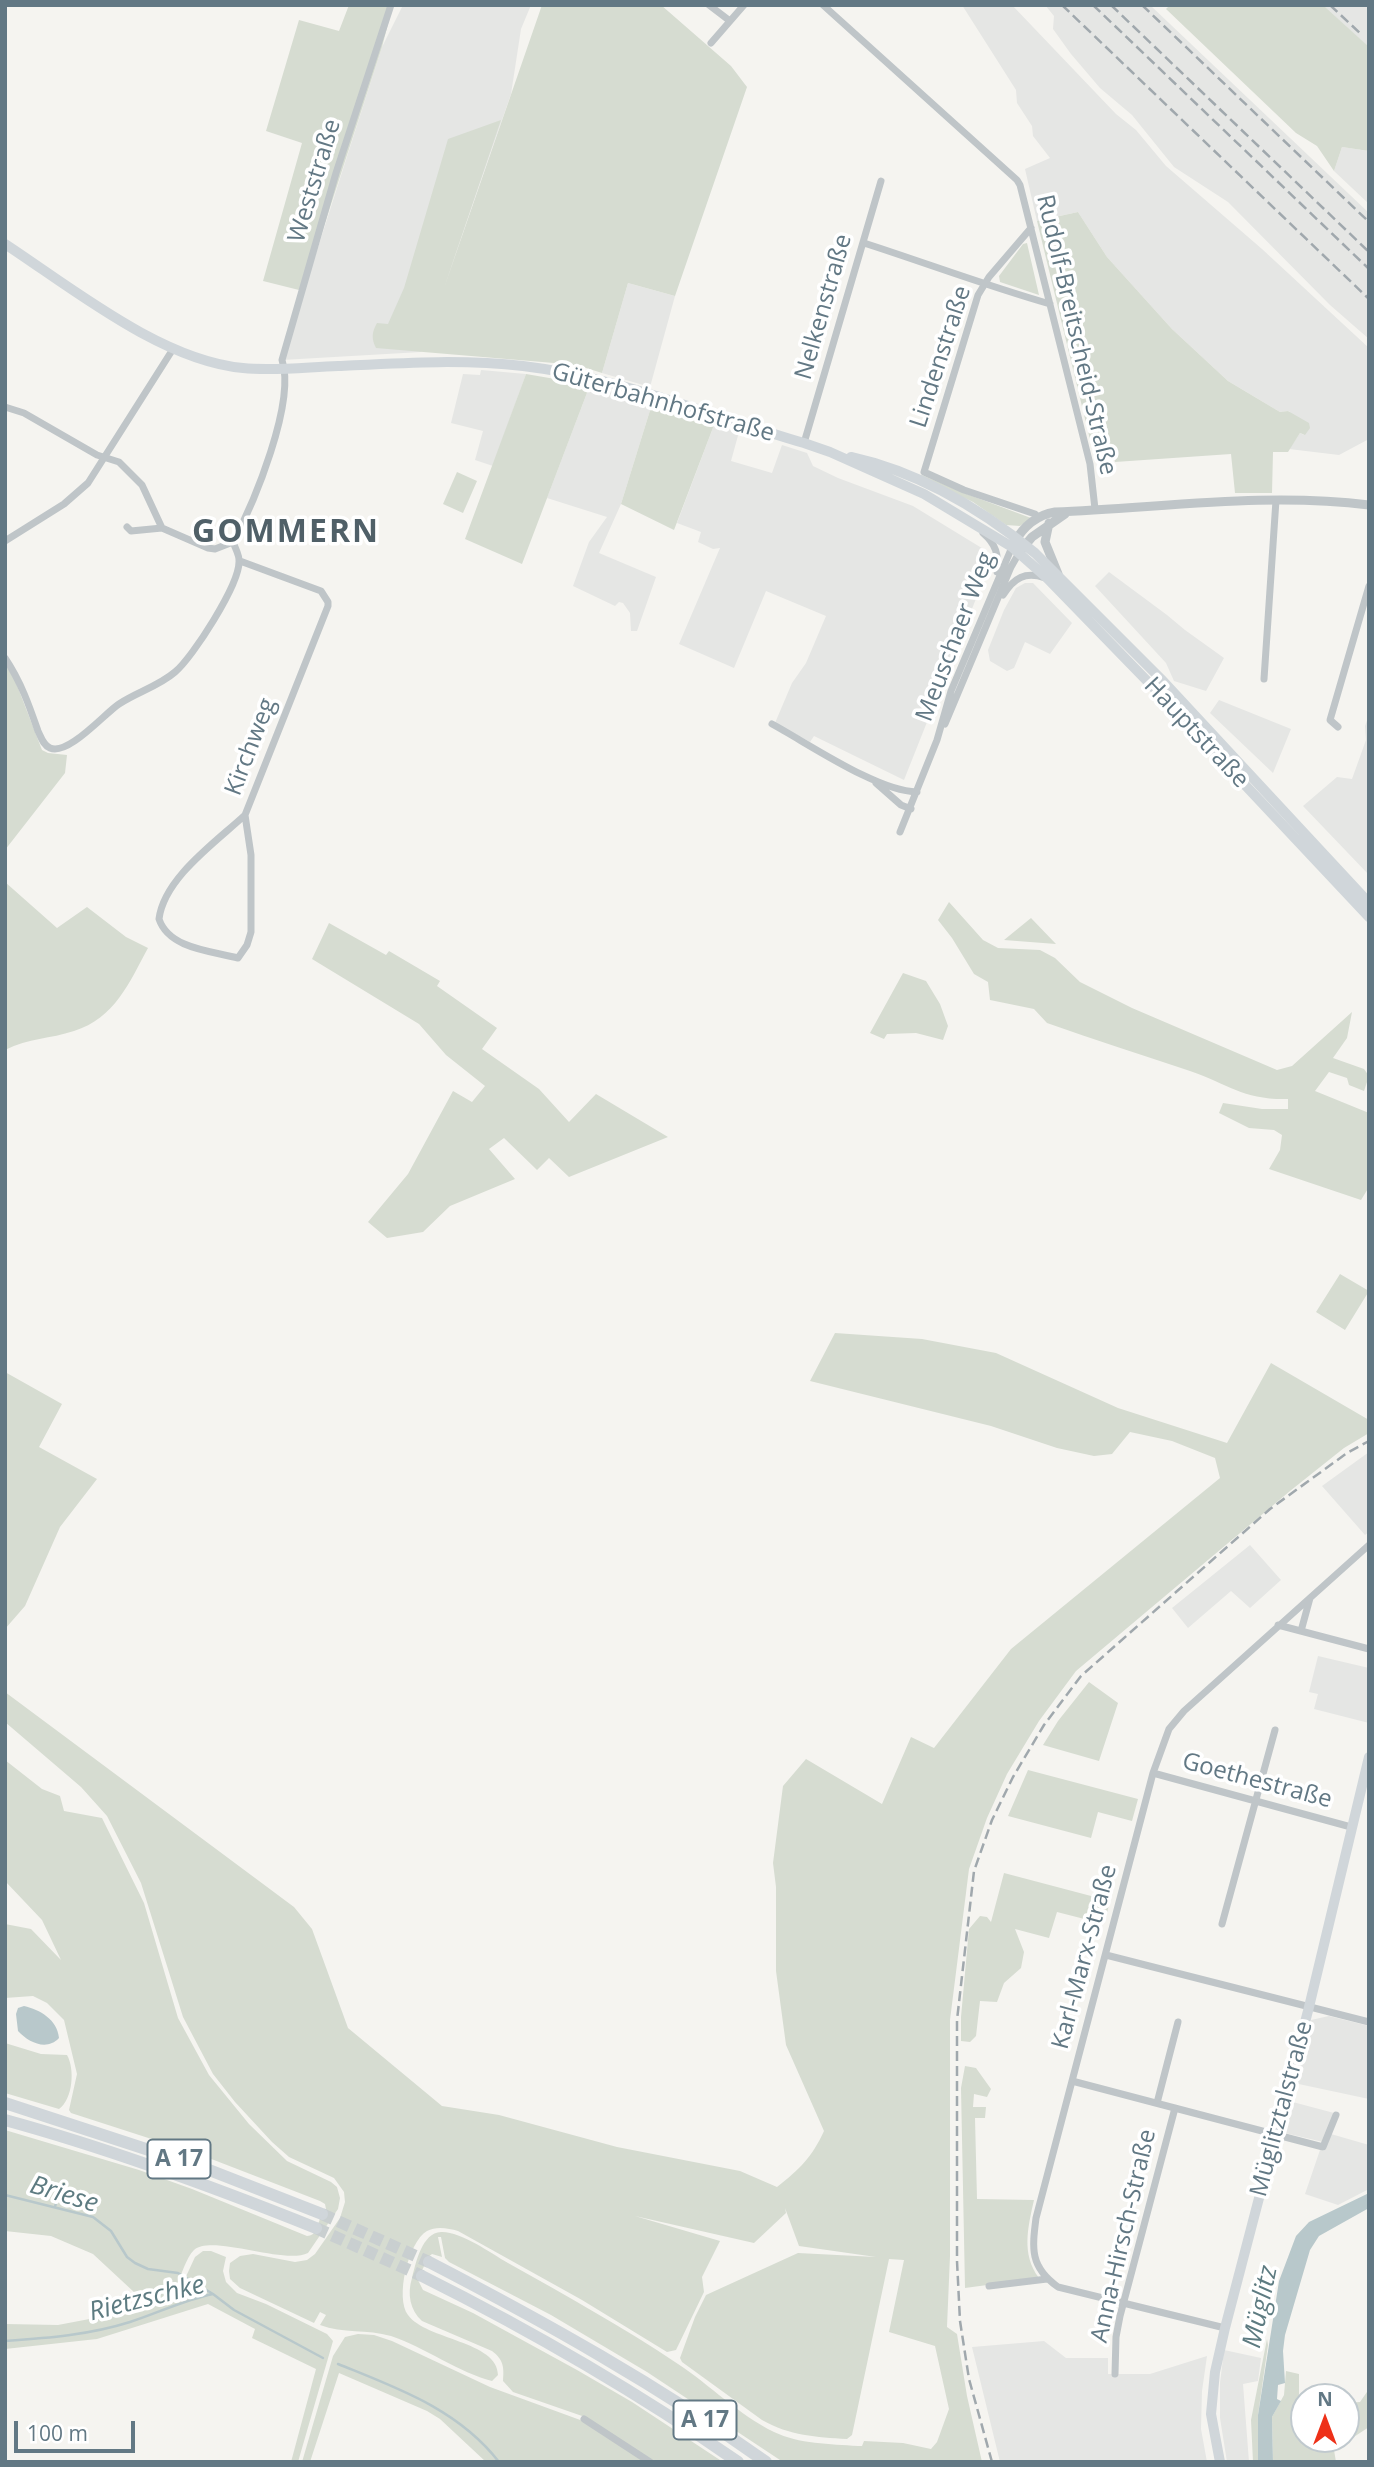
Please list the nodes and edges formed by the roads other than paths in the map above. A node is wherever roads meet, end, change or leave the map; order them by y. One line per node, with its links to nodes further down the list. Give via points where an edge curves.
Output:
1 (391, 5): 14 (street, Weststraße, via 336,173 282,360)
2 (709, 5): 5 (street)
3 (744, 5): 5 (street)
4 (823, 5): 8 (street, Rudolf-Breitscheid-Straße, via 1017,180)
5 (730, 21): 6 (street)
6 (711, 43)
7 (881, 181): 9 (street, Nelkenstraße)
8 (1031, 228): 11 (street, Lindenstraße); 12 (street, Rudolf-Breitscheid-Straße)
9 (864, 243): 11 (street); 16 (street, Nelkenstraße)
10 (5, 244): 13 (main road, Güterbahnhofstraße)
11 (984, 284): 12 (street); 24 (street, Lindenstraße, via 924,472)
12 (1050, 304): 21 (street, Rudolf-Breitscheid-Straße, via 1090,464)
13 (173, 349): 14 (main road, Güterbahnhofstraße, via 242,368); 18 (street)
14 (285, 368): 16 (main road, Güterbahnhofstraße, via 482,362 565,372); 29 (street, Weststraße, via 279,427)
15 (5, 407): 18 (street)
16 (804, 443): 17 (main road, Güterbahnhofstraße)
17 (830, 452): 22 (main road, Güterbahnhofstraße); 30 (main road, Güterbahnhofstraße, via 912,476 971,506)
18 (106, 457): 27 (street, via 137,479); 28 (street, via 73,498)
19 (1276, 500): 20 (street); 21 (street); 38 (street)
20 (1369, 505)
21 (1095, 509): 23 (street)
22 (955, 511): 30 (main road, Güterbahnhofstraße); 34 (street, via 995,546 999,560)
23 (1069, 511): 24 (street); 25 (street)
24 (1038, 517): 30 (street)
25 (1049, 523): 30 (street); 32 (street, via 1045,542)
26 (127, 527): 27 (street)
27 (162, 528): 29 (street, via 208,548)
28 (5, 541)
29 (233, 542): 31 (street)
30 (1018, 546): 32 (main road, Hauptstraße); 33 (main road, Hauptstraße); 34 (street, Meuschaer Weg); 36 (street, Meuschaer Weg)
31 (240, 561): 37 (street, via 217,612 181,666 120,704 68,746 54,749 43,742 28,700); 45 (street, Kirchweg, via 321,591 328,602)
32 (1058, 574): 47 (main road, Hauptstraße)
33 (1047, 578): 36 (street, via 1019,577); 48 (main road, Hauptstraße)
34 (996, 581): 41 (street, Meuschaer Weg, via 951,691)
35 (1369, 586): 40 (street, via 1331,720)
36 (994, 610): 41 (street, Meuschaer Weg)
37 (5, 658)
38 (1264, 679)
39 (772, 724): 42 (street)
40 (1338, 727)
41 (937, 740): 43 (street, Meuschaer Weg)
42 (873, 780): 43 (street); 44 (street)
43 (917, 792): 44 (street, Meuschaer Weg)
44 (911, 809): 46 (street, Meuschaer Weg)
45 (245, 816): 45 (street, Kirchweg, via 175,881 159,919 177,941 238,958 247,945 252,864)
46 (900, 832)
47 (1369, 903)
48 (1369, 917)
49 (1369, 1545): 50 (street, Karl-Marx-Straße)
50 (1310, 1597): 51 (street, Karl-Marx-Straße); 52 (street)
51 (1278, 1625): 52 (street); 56 (street, Karl-Marx-Straße, via 1169,1728)
52 (1301, 1631): 53 (street)
53 (1369, 1649)
54 (1275, 1730): 57 (street)
55 (1369, 1757): 58 (main road, Müglitztalstraße)
56 (1153, 1773): 57 (street, Goethestraße); 60 (street, Karl-Marx-Straße)
57 (1256, 1801): 58 (street, Goethestraße); 59 (street)
58 (1351, 1827): 61 (main road, Müglitztalstraße)
59 (1222, 1924)
60 (1105, 1955): 61 (street); 64 (street, Karl-Marx-Straße)
61 (1309, 2007): 63 (street); 70 (main road, Müglitztalstraße)
62 (1178, 2022): 66 (street, Anna-Hirsch-Straße)
63 (1369, 2022)
64 (1072, 2081): 66 (street); 75 (street, Karl-Marx-Straße, via 1033,2238 1035,2260)
65 (5, 2103): 71 (highway, A 17, via 205,2168)
66 (1157, 2103): 67 (street)
67 (1175, 2108): 70 (street); 77 (street, Anna-Hirsch-Straße)
68 (1336, 2115): 70 (street, via 1323,2147)
69 (5, 2120): 72 (highway, A 17, via 189,2178)
70 (1276, 2135): 78 (main road, Müglitztalstraße)
71 (322, 2214)
72 (316, 2228)
73 (429, 2262): 83 (highway, A 17, via 643,2380)
74 (422, 2276): 82 (highway, A 17, via 583,2362)
75 (1048, 2280): 76 (street); 77 (street, via 1058,2287)
76 (989, 2286)
77 (1124, 2304): 78 (street); 79 (street, Anna-Hirsch-Straße, via 1116,2337)
78 (1225, 2328): 84 (main road, Müglitztalstraße, via 1211,2414)
79 (1115, 2374)
80 (584, 2419): 81 (street)
81 (650, 2462)
82 (738, 2462)
83 (766, 2462)
84 (1220, 2462)

